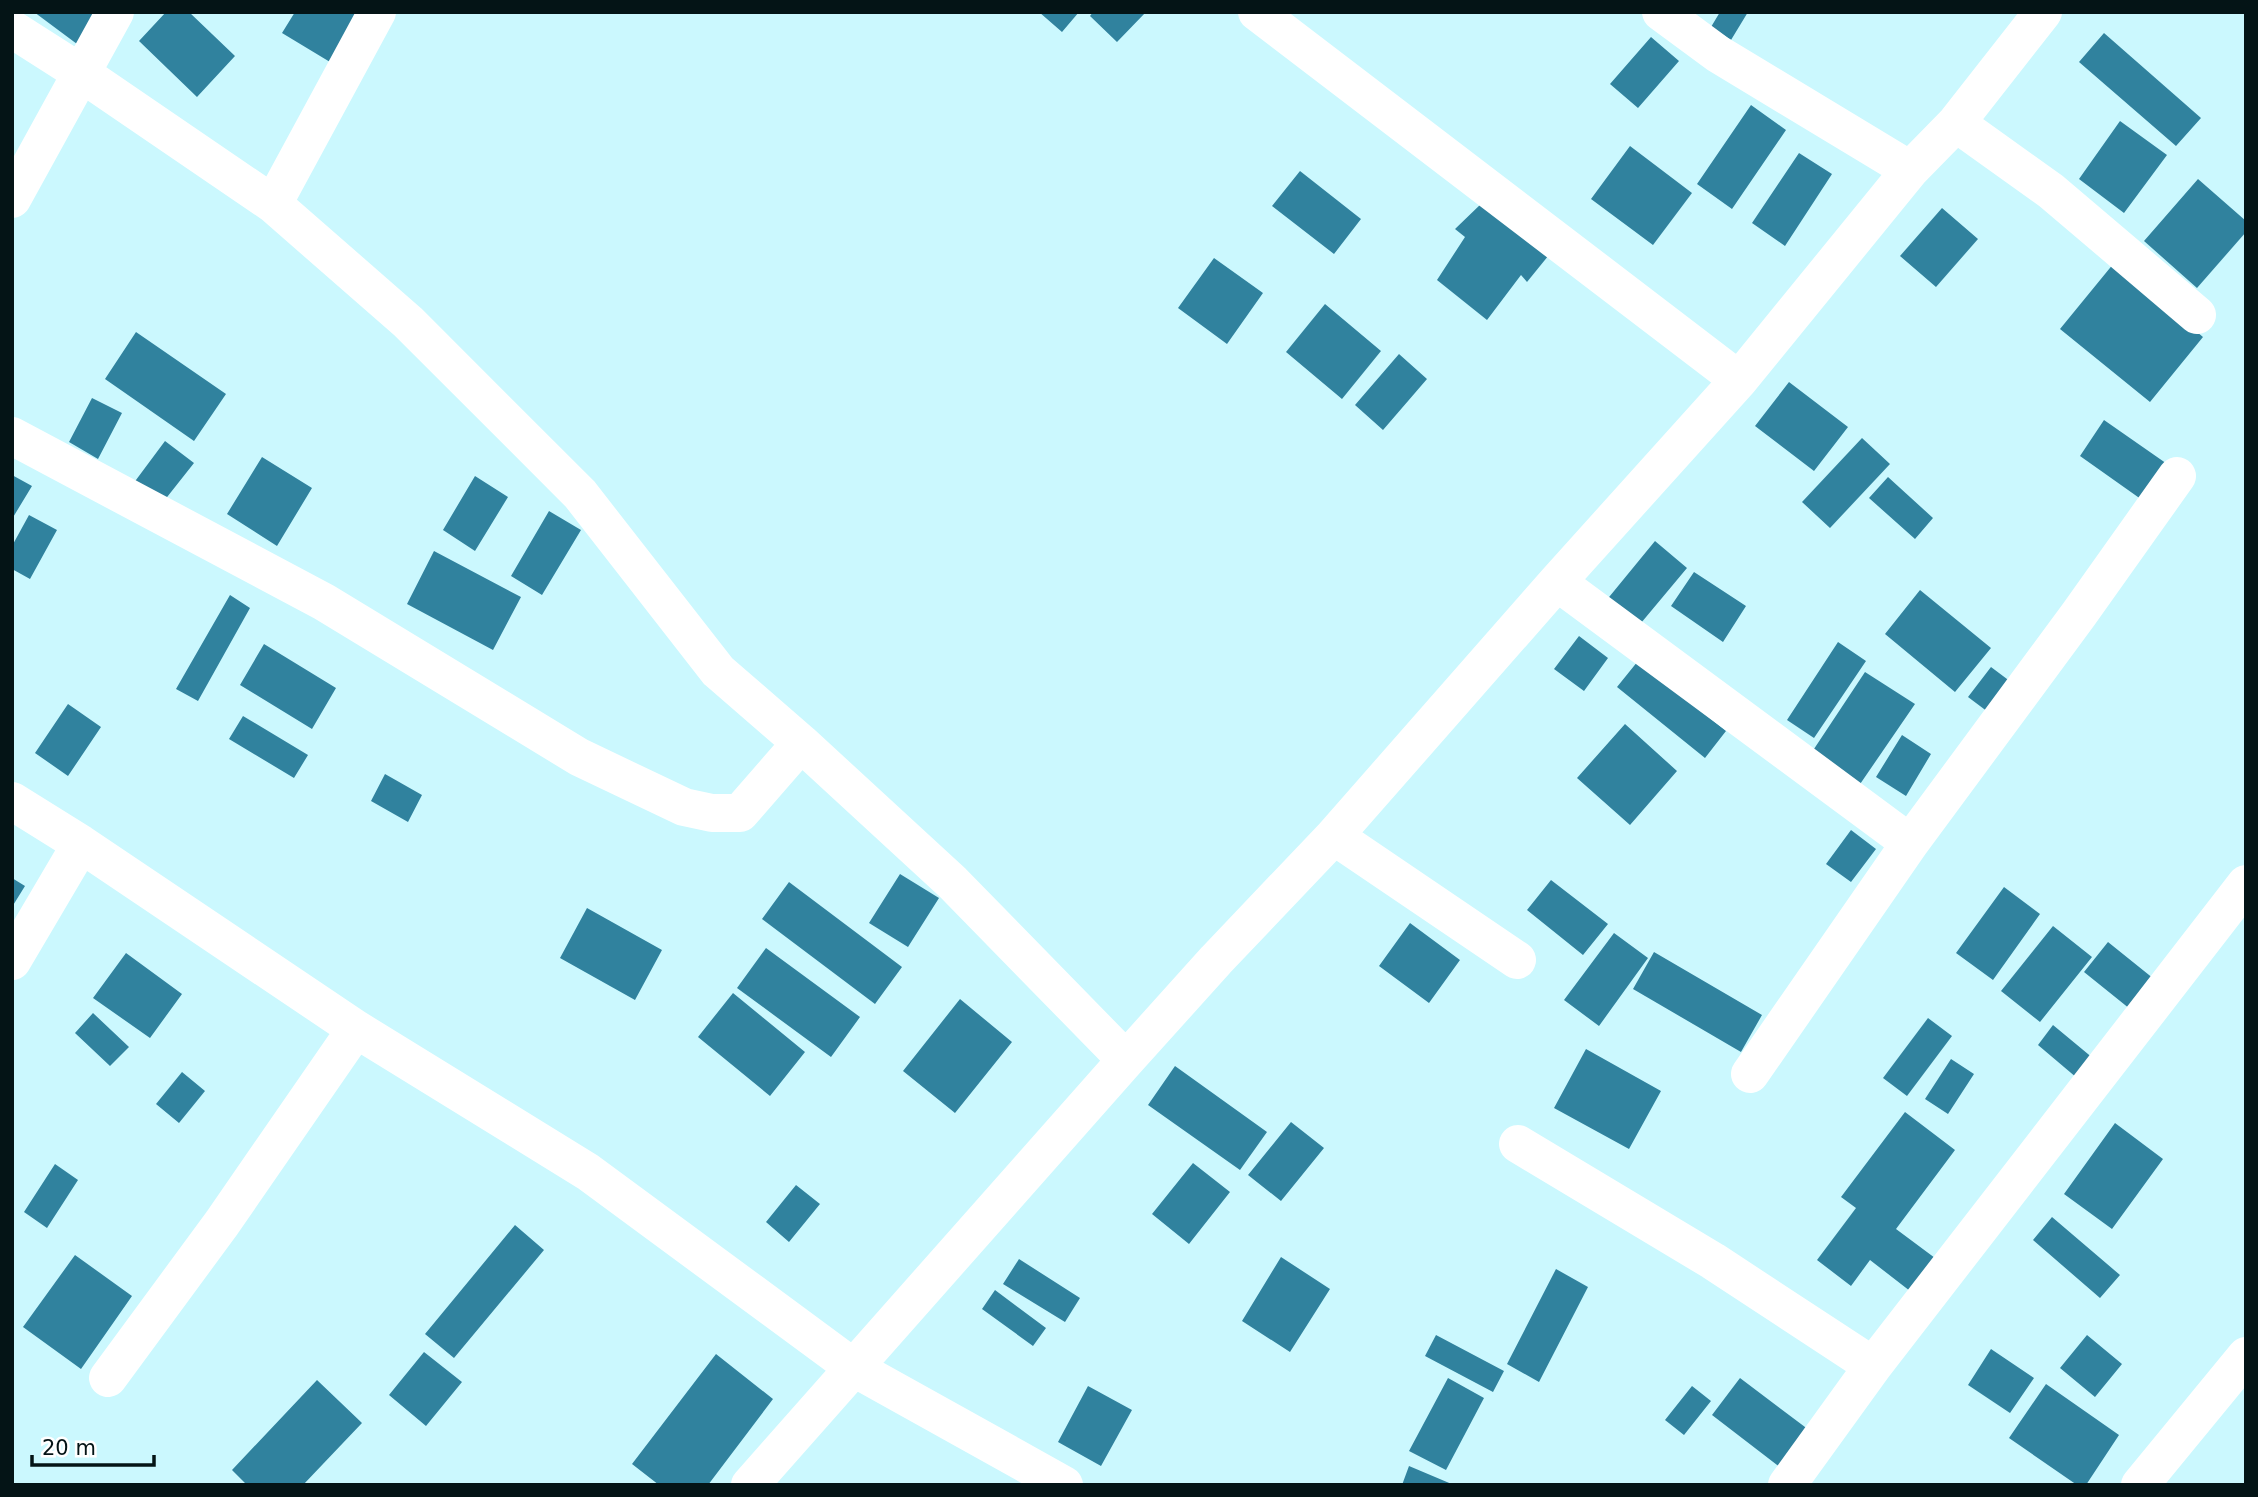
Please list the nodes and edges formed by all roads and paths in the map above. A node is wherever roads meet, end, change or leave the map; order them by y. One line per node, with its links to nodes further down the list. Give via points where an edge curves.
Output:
1 (115, 12): 7 (street)
2 (377, 12): 11 (street)
3 (1257, 12): 13 (street)
4 (1661, 12): 9 (street, via 1718,54)
5 (2043, 12): 8 (street)
6 (12, 29): 7 (street)
7 (81, 73): 10 (street); 11 (street)
8 (1956, 123): 9 (street); 12 (street, via 2051,191)
9 (1910, 170): 13 (street)
10 (12, 199)
11 (273, 204): 17 (street, via 408,322 580,494 718,671)
12 (2197, 315)
13 (1739, 380): 16 (street)
14 (12, 436): 17 (street, via 324,602 579,757 684,807 740,813)
15 (2177, 476): 20 (street)
16 (1557, 582): 19 (street); 20 (street)
17 (802, 743): 26 (street, via 952,882)
18 (12, 801): 21 (street)
19 (1334, 836): 23 (street); 26 (street)
20 (1910, 843): 27 (street)
21 (81, 844): 24 (street); 25 (street)
22 (2246, 884): 30 (street)
23 (1517, 960)
24 (12, 961)
25 (356, 1029): 31 (street, via 588,1172); 32 (street)
26 (1126, 1060): 31 (street)
27 (1750, 1074)
28 (1518, 1144): 30 (street, via 1713,1261)
29 (2246, 1356): 36 (street)
30 (1873, 1366): 35 (street)
31 (854, 1368): 33 (street); 34 (street)
32 (108, 1377)
33 (750, 1485)
34 (1064, 1485)
35 (1787, 1485)
36 (2140, 1485)

